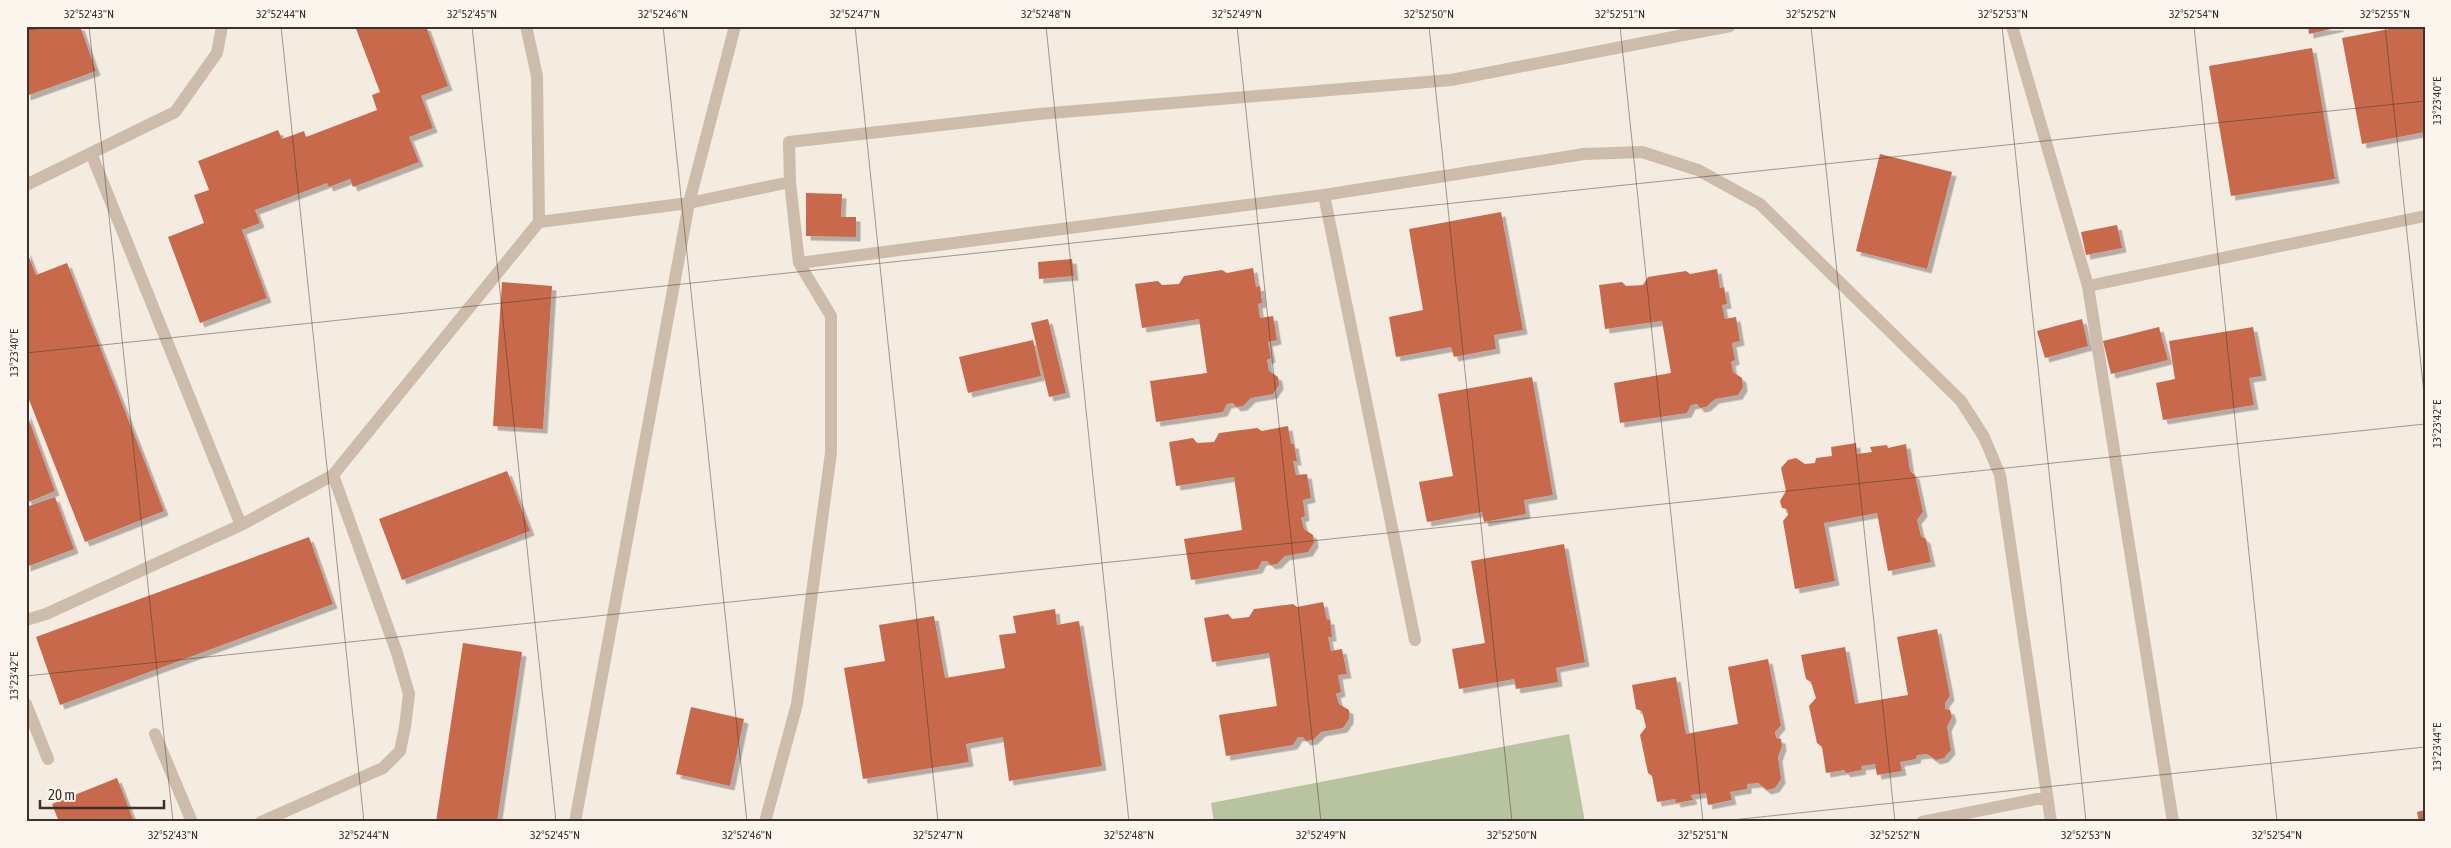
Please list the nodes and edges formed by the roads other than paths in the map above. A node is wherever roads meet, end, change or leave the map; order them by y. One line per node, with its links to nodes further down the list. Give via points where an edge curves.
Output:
1 (222, 26): 6 (street, via 217,53 175,112)
2 (526, 26): 12 (street, via 537,76)
3 (735, 26): 10 (street)
4 (1730, 26): 7 (street, via 1451,80 1039,114 789,142)
5 (2012, 26): 14 (street)
6 (92, 153): 8 (street); 16 (street)
7 (790, 182): 10 (street); 13 (street)
8 (26, 185)
9 (1324, 195): 13 (street); 18 (street); 22 (street, via 1584,154 1642,152 1698,170 1760,204 1961,401 1984,437 2000,475)
10 (689, 203): 12 (street); 25 (street)
11 (2425, 216): 14 (street)
12 (539, 222): 15 (street)
13 (799, 262): 26 (street, via 831,316 831,453 797,704)
14 (2088, 286): 29 (street)
15 (333, 476): 16 (street); 24 (street, via 398,653 409,694 405,727 400,751 384,768)
16 (241, 525): 17 (street, via 46,614)
17 (26, 620)
18 (1416, 640)
19 (26, 704): 21 (street)
20 (155, 734): 23 (street)
21 (48, 759)
22 (2047, 797): 27 (street); 28 (street)
23 (192, 822)
24 (261, 822)
25 (575, 822)
26 (765, 822)
27 (1922, 822)
28 (2051, 822)
29 (2173, 822)

